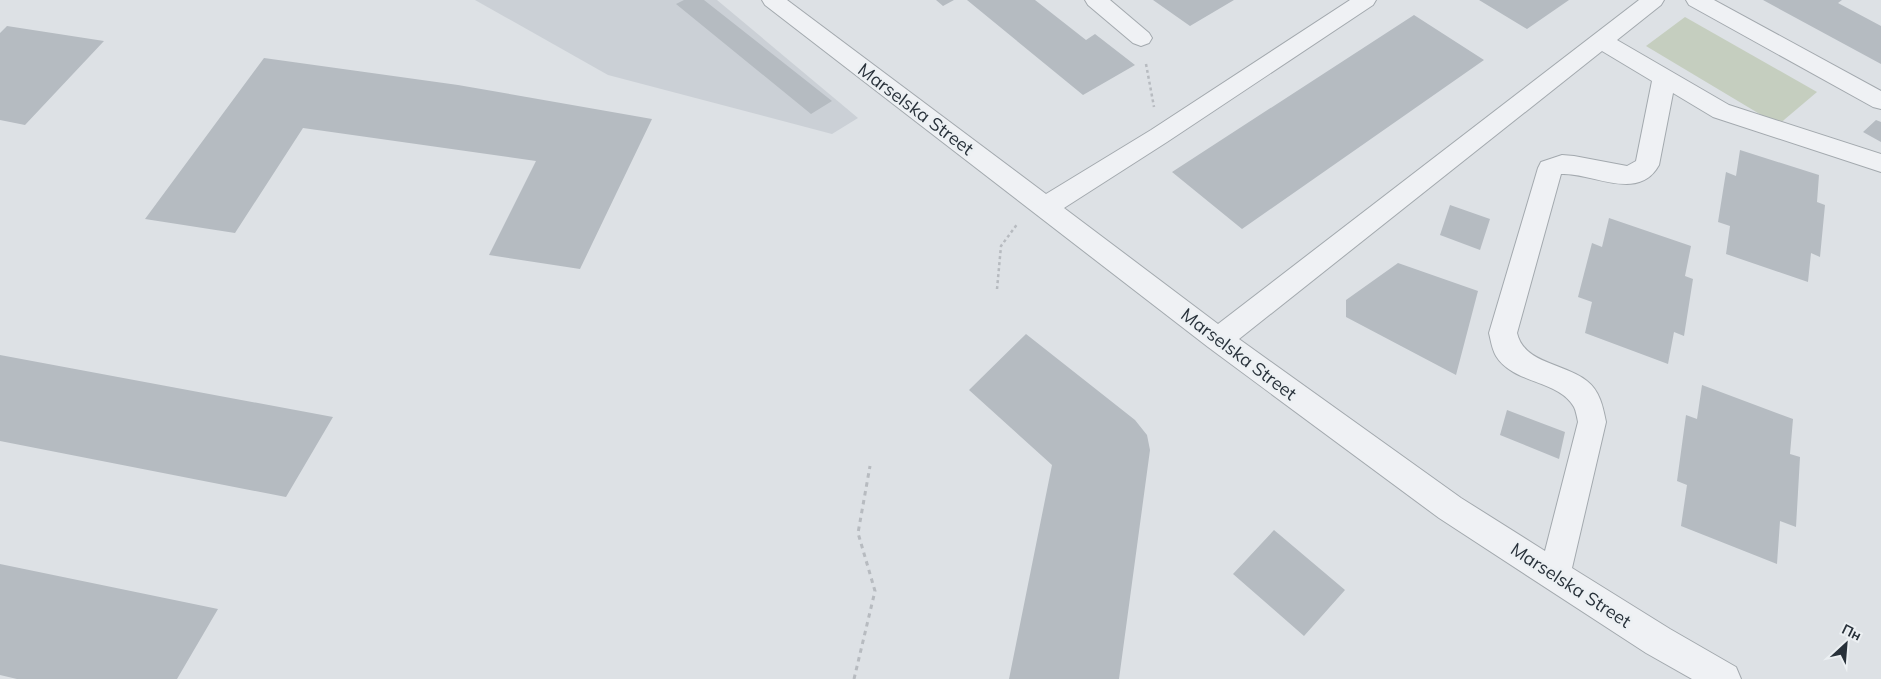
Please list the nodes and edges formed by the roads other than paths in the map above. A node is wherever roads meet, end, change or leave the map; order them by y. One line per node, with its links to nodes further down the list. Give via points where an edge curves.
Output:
1 (773, 0): 11 (street, Marselska Street)
2 (1096, 0): 6 (street)
3 (1365, 0): 11 (street)
4 (1653, 0): 7 (street)
5 (1697, 0): 9 (street)
6 (1141, 38)
7 (1602, 41): 8 (street); 12 (street)
8 (1664, 77): 10 (street, via 1721,111); 13 (street, via 1647,165 1643,171 1628,176 1617,175 1566,163 1550,168 1503,333 1503,341 1514,358 1576,388 1592,410 1592,422)
9 (1881, 101)
10 (1881, 164)
11 (1045, 207): 12 (street, Marselska Street)
12 (1218, 339): 13 (street, Marselska Street, via 1450,508)
13 (1555, 575): 14 (street, Marselska Street)
14 (1724, 679)

